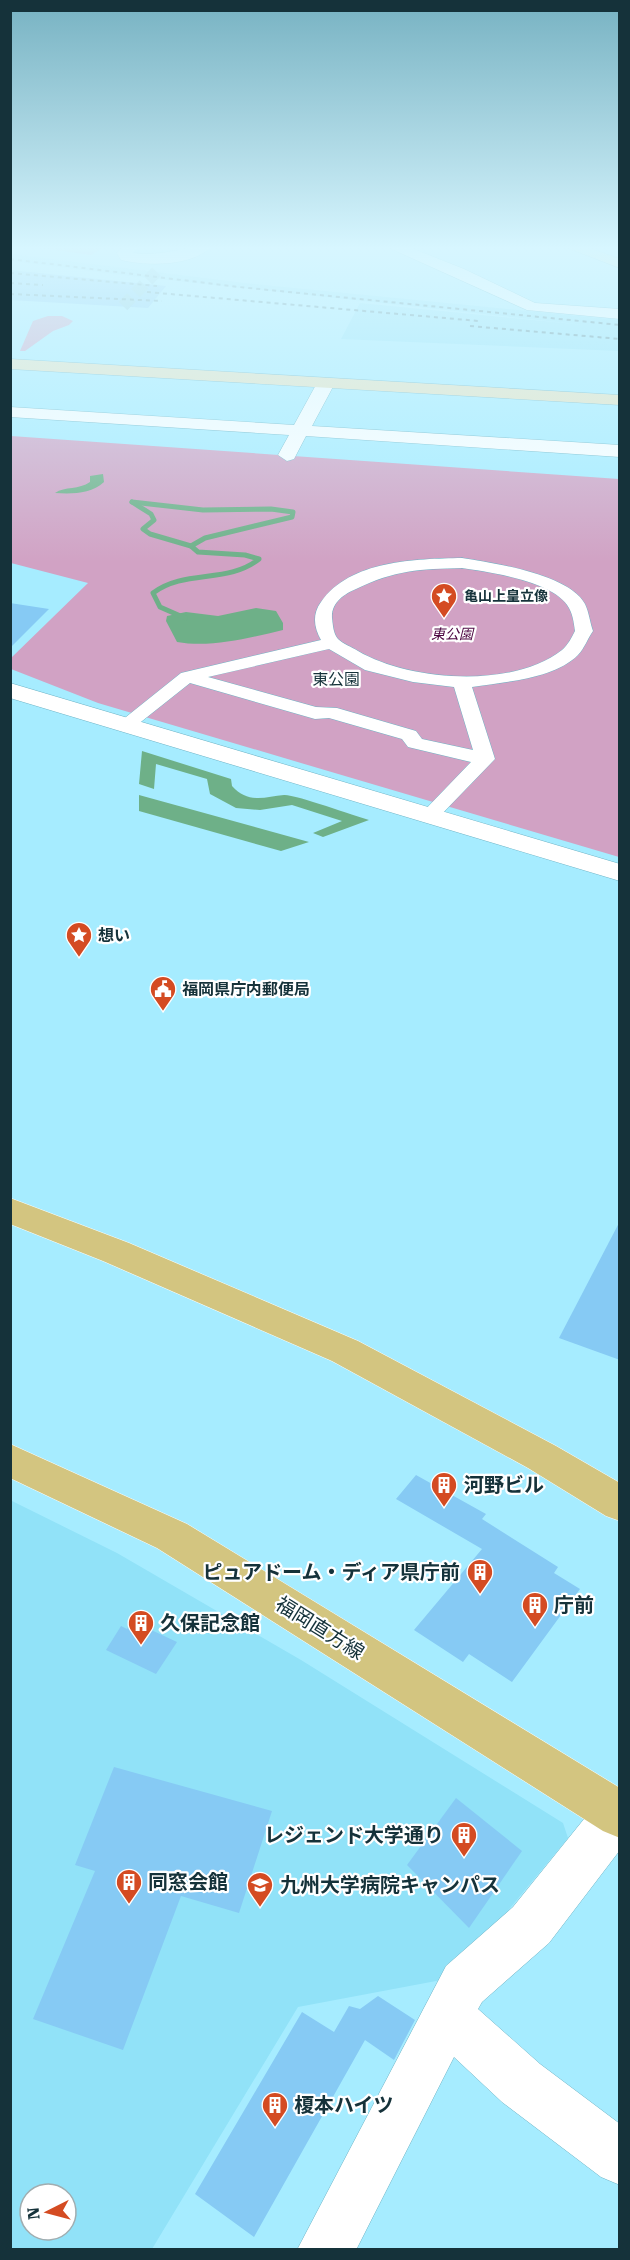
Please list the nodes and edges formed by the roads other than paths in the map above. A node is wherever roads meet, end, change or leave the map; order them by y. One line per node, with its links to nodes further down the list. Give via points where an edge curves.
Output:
1 (10, 364): 2 (main road)
2 (326, 383): 3 (main road); 5 (street)
3 (620, 400)
4 (10, 412): 5 (street)
5 (301, 430): 6 (street); 7 (street)
6 (620, 451)
7 (287, 455)
8 (332, 643): 9 (street); 10 (street, via 371,666 412,677); 10 (street, via 325,632 323,611 336,592 379,571 418,564 462,563 504,569 555,587 577,605 584,631 572,651 558,661 523,674)
9 (187, 677): 12 (street); 13 (street, via 315,713 320,725 385,745 415,743)
10 (462, 683): 13 (street)
11 (10, 690): 12 (street)
12 (125, 724): 14 (street)
13 (485, 759): 14 (street)
14 (429, 816): 15 (street)
15 (620, 873)
16 (10, 1210): 18 (main road, via 345,1351 542,1457)
17 (10, 1460): 19 (main road, 福岡直方線, via 172,1536)
18 (620, 1504)
19 (619, 1814): 20 (street, via 531,1925 464,1984)
20 (447, 2016): 21 (street, via 521,2083); 22 (street)
21 (620, 2158)
22 (325, 2250)

